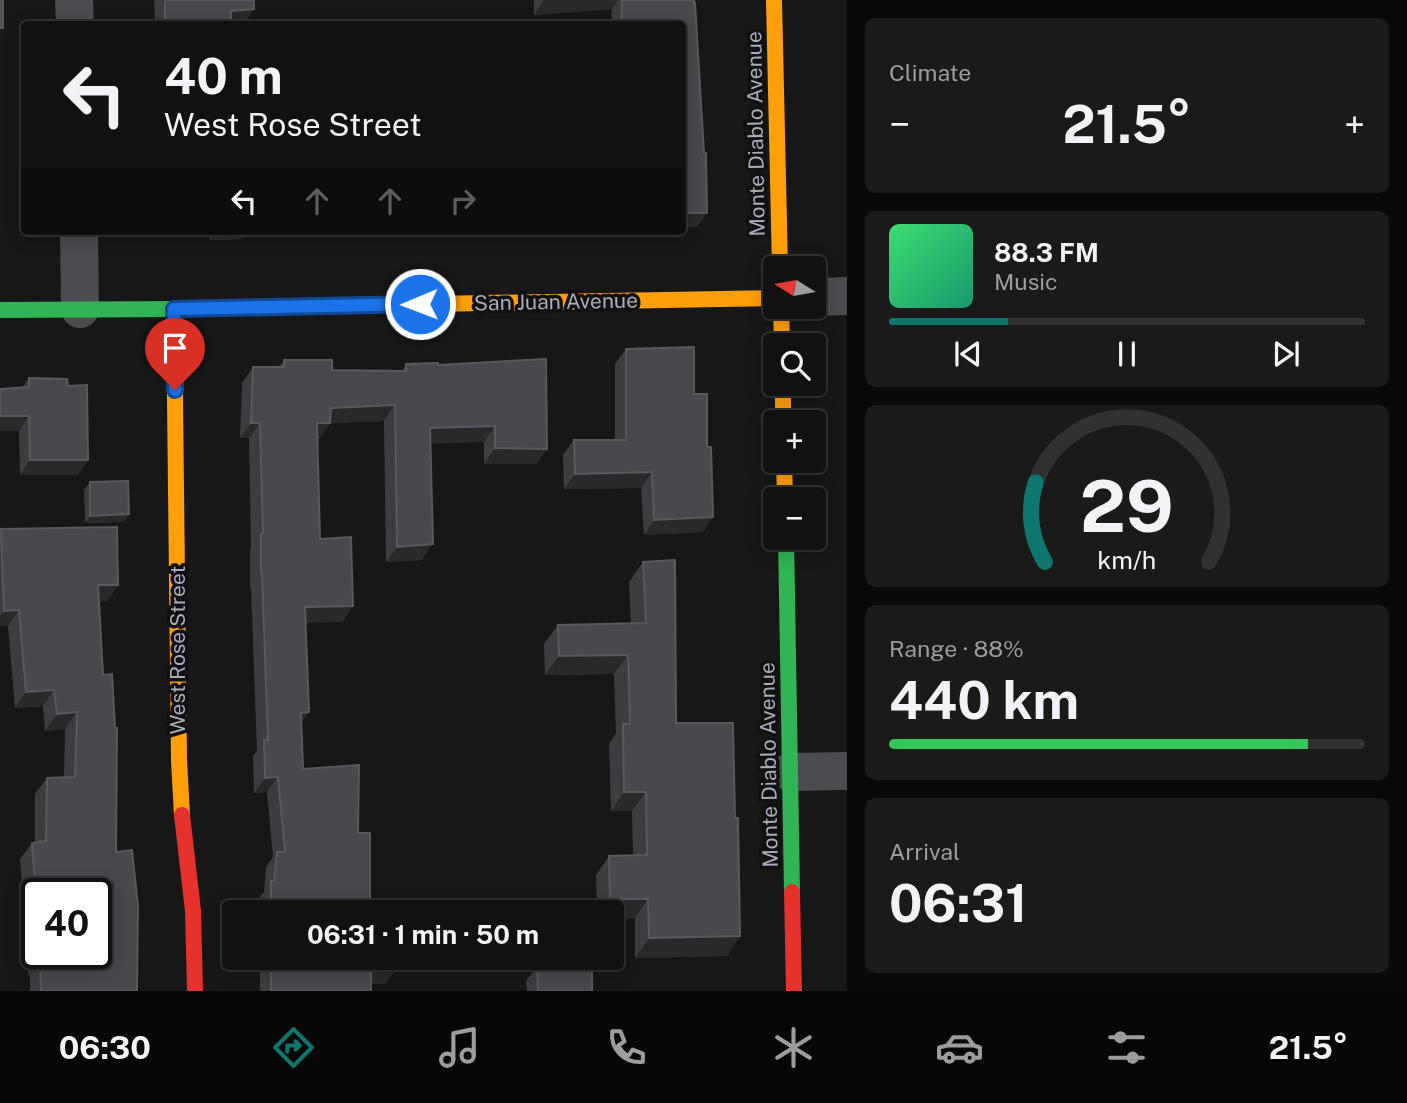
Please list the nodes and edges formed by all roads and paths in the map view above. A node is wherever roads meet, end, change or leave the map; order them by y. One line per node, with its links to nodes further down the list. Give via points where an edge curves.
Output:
1 (75, 0): 3 (street)
2 (774, 0): 5 (street, Monte Diablo Avenue)
3 (75, 21)
4 (79, 235): 9 (street)
5 (780, 256)
6 (847, 296): 7 (street)
7 (826, 297)
8 (763, 298): 10 (street, San Juan Avenue)
9 (80, 309): 10 (street, San Juan Avenue); 11 (street, San Juan Avenue)
10 (174, 309): 15 (street, West Rose Street, via 179,760 193,911)
11 (0, 310)
12 (786, 550): 14 (street, Monte Diablo Avenue)
13 (847, 771): 14 (street)
14 (790, 772): 16 (street, Monte Diablo Avenue)
15 (195, 991)
16 (794, 991)

